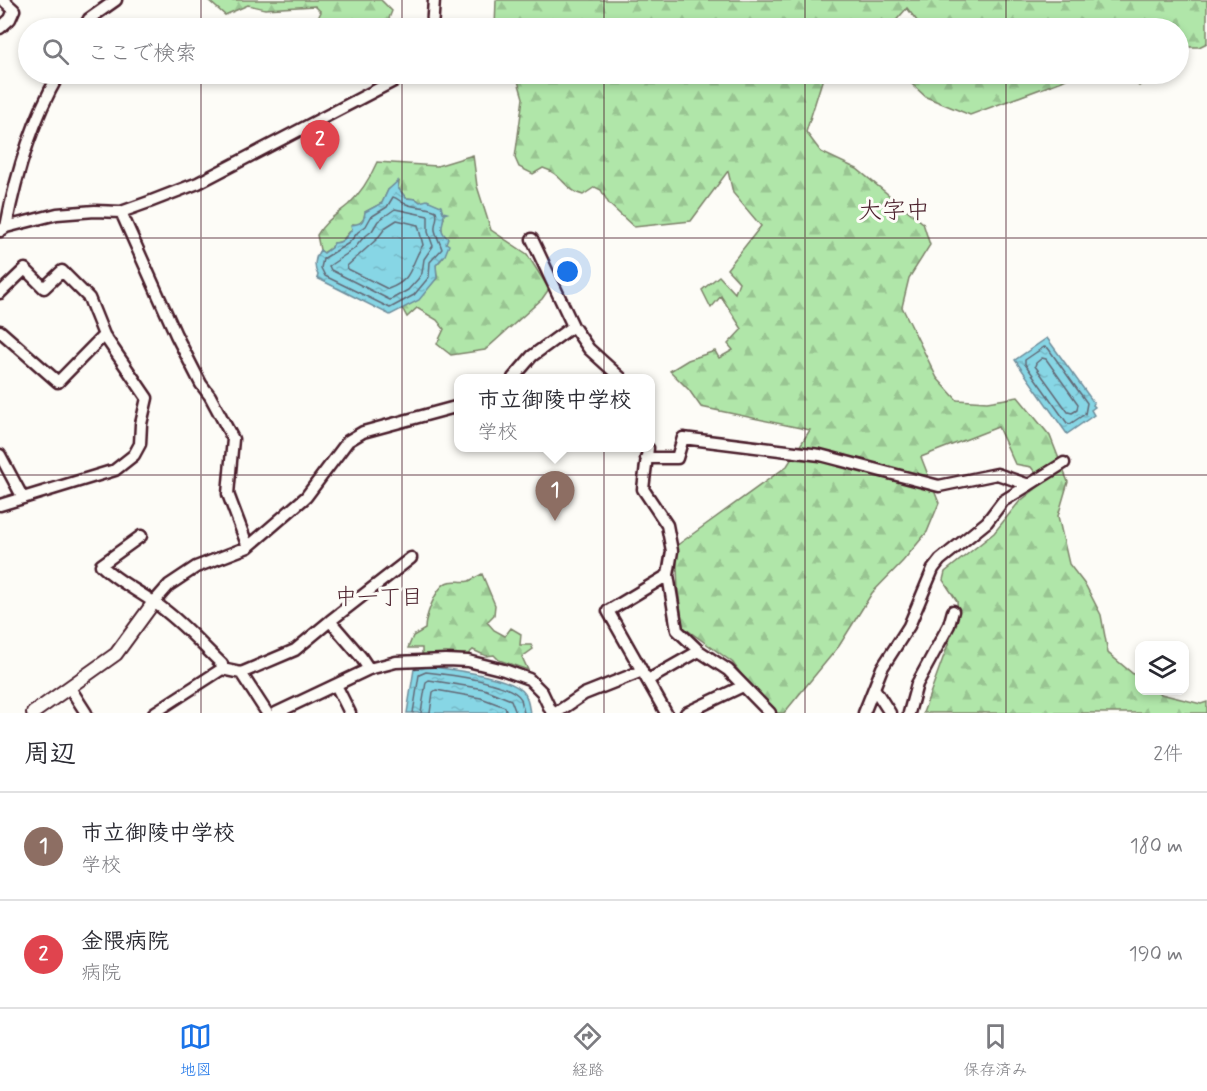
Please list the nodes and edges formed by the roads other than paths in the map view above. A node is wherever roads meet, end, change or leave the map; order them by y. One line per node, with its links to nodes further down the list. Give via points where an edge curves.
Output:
1 (3, 0): 6 (street, via 14,10)
2 (116, 0): 4 (street)
3 (434, 0): 5 (street)
4 (90, 18)
5 (433, 18)
6 (0, 28)
7 (54, 84): 10 (street, via 15,181)
8 (388, 84): 9 (street, via 198,183)
9 (121, 212): 10 (street, via 57,214); 26 (street, via 176,335 233,439 228,494)
10 (3, 229)
11 (532, 240): 13 (street)
12 (0, 293): 15 (street, via 26,269 44,288 62,271 89,298)
13 (573, 326): 16 (street, via 531,356); 17 (street, via 589,349)
14 (0, 331): 15 (street, via 58,382)
15 (104, 335): 23 (street, via 147,398 140,444 134,455 115,470)
16 (516, 374)
17 (617, 374)
18 (454, 407): 26 (street, via 363,432 348,441 306,497)
19 (647, 453): 22 (street, via 677,458 683,438 820,455 939,486 997,474); 28 (street, via 643,489 667,525 672,552)
20 (0, 455): 23 (street)
21 (1064, 463): 22 (street)
22 (1029, 485): 40 (street, via 1004,501 987,522 933,569 909,626)
23 (23, 498): 24 (street)
24 (0, 506)
25 (141, 536): 29 (street, via 101,565)
26 (248, 546): 29 (street, via 196,567 169,585)
27 (411, 558): 31 (street)
28 (668, 575): 32 (street, via 677,630); 36 (street, via 608,610)
29 (154, 602): 33 (street, via 188,630 222,664); 39 (street, via 116,654)
30 (953, 611): 53 (street, via 917,684)
31 (330, 621): 34 (street); 35 (street, via 295,650)
32 (699, 651): 36 (street); 38 (street, via 728,670)
33 (222, 669): 35 (street); 43 (street)
34 (369, 669): 37 (street); 47 (street, via 396,662 468,661 529,680 542,692)
35 (241, 673): 44 (street)
36 (645, 676): 47 (street, via 584,694); 48 (street)
37 (336, 685): 45 (street); 46 (street)
38 (743, 686): 49 (street); 50 (street)
39 (70, 688): 41 (street); 42 (street)
40 (874, 688): 51 (street); 52 (street)
41 (33, 713)
42 (86, 713)
43 (154, 713)
44 (267, 713)
45 (276, 713)
46 (350, 713)
47 (554, 713)
48 (666, 713)
49 (686, 713)
50 (770, 713)
51 (864, 713)
52 (890, 713)
53 (909, 713)

